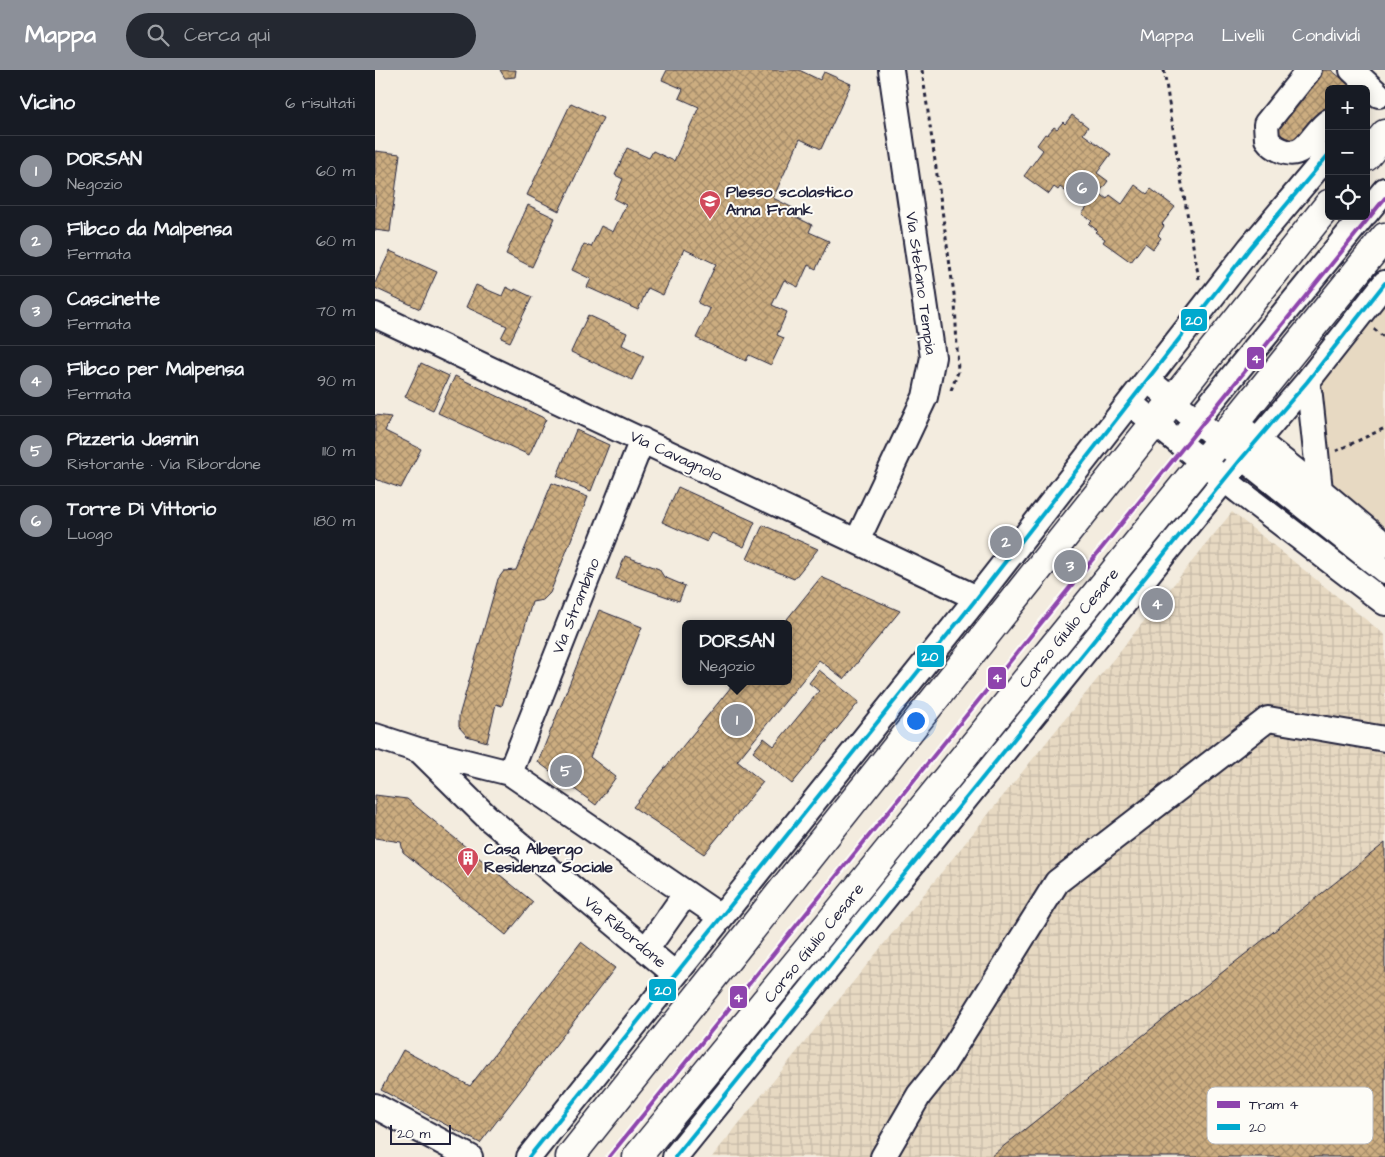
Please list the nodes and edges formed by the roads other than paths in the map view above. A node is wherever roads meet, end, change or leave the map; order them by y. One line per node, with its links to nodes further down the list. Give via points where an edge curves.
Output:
1 (891, 70): 29 (street, Via Stefano Tempia, via 933,357 925,397)
2 (1309, 70): 5 (street, via 1266,124 1267,138 1277,149 1290,153 1300,151)
3 (1352, 70): 4 (street)
4 (1377, 98)
5 (1325, 125)
6 (1385, 134): 7 (main road)
7 (1370, 152)
8 (1325, 159): 16 (street, via 1250,248)
9 (1385, 190): 10 (street)
10 (1370, 208)
11 (1325, 209): 18 (main road)
12 (1360, 220): 20 (street)
13 (1385, 237): 22 (main road, Corso Giulio Cesare)
14 (1385, 283): 17 (street, Corso Giulio Cesare)
15 (375, 315): 23 (street, Via Cavagnolo)
16 (1148, 380): 18 (street); 19 (street)
17 (1307, 382): 25 (street, Corso Giulio Cesare); 28 (street)
18 (1173, 400): 20 (street); 21 (main road)
19 (1130, 403): 21 (street); 32 (street)
20 (1197, 420): 22 (street); 24 (street)
21 (1155, 423): 24 (street); 39 (main road)
22 (1228, 431): 25 (street); 26 (main road, Corso Giulio Cesare)
23 (642, 440): 29 (street, Via Cavagnolo); 37 (street, Via Strambino)
24 (1178, 442): 26 (street)
25 (1249, 449): 27 (street, Corso Giulio Cesare); 28 (street); 31 (street)
26 (1203, 462): 27 (street); 49 (main road, Corso Giulio Cesare)
27 (1225, 480): 33 (street); 50 (street, Corso Giulio Cesare)
28 (1320, 490): 30 (street)
29 (857, 541): 32 (street, Via Cavagnolo)
30 (1385, 545)
31 (1385, 571)
32 (977, 598): 38 (street)
33 (1385, 603)
34 (375, 736): 36 (street, Via Ribordone)
35 (1385, 739): 45 (street, via 1268,719 1057,882 943,1065 919,1095)
36 (418, 750): 37 (street, Via Ribordone); 42 (street, Via Ribordone, via 487,817)
37 (510, 773): 40 (street, Via Ribordone)
38 (810, 806): 39 (street); 41 (street)
39 (835, 825): 48 (main road)
40 (686, 893): 41 (street, Via Ribordone); 42 (street)
41 (721, 917): 43 (street)
42 (646, 950): 43 (street, Via Ribordone)
43 (675, 974): 47 (street)
44 (375, 1106): 46 (street)
45 (884, 1156)
46 (470, 1157)
47 (529, 1157)
48 (570, 1157)
49 (637, 1157)
50 (675, 1157)

